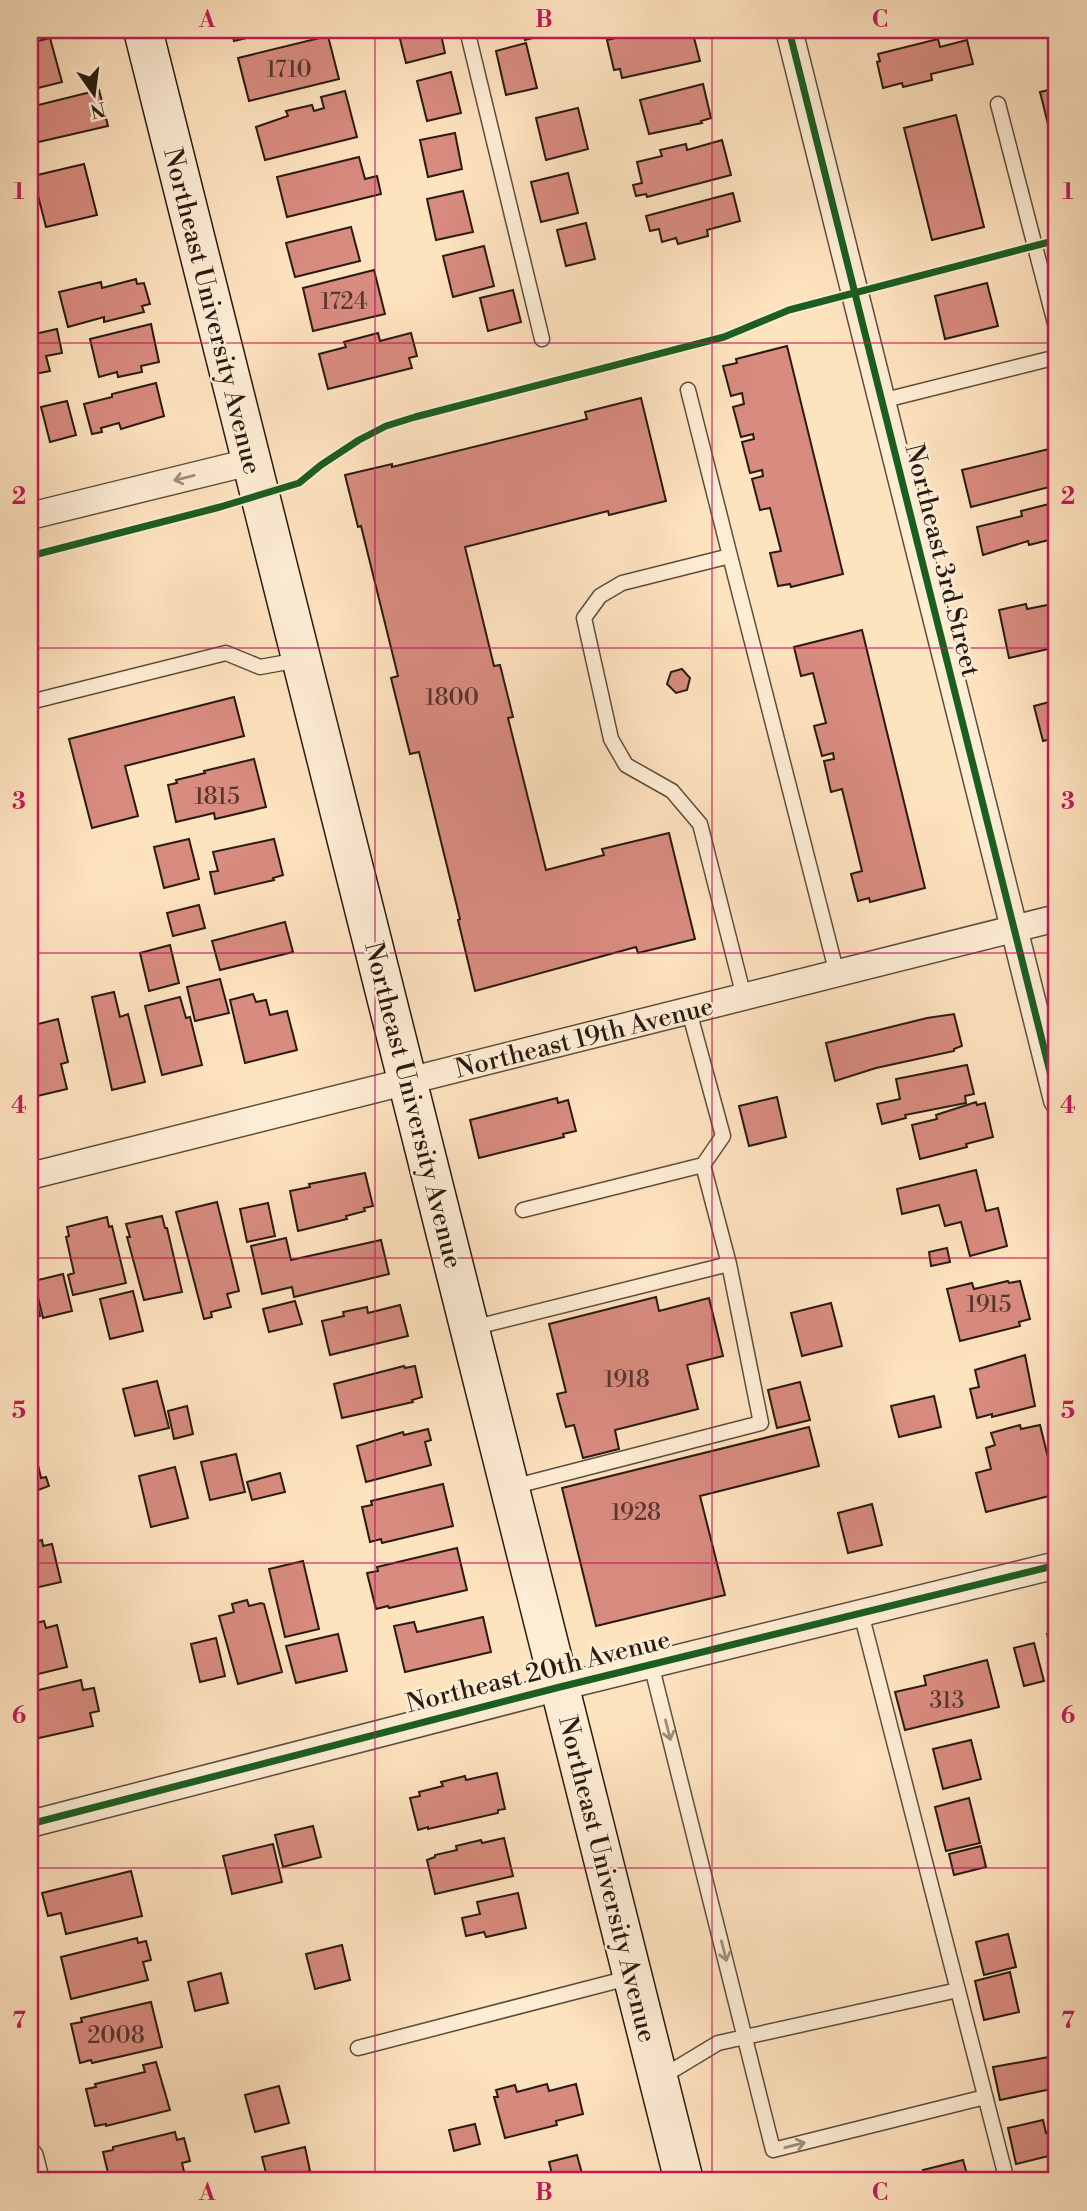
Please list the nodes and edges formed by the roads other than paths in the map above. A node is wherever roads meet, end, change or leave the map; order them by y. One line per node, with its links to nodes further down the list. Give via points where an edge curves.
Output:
1 (143, 30): 10 (main road, Northeast University Avenue)
2 (467, 30): 6 (lane)
3 (789, 30): 9 (street, Northeast 3rd Street)
4 (999, 104): 5 (lane)
5 (1057, 331)
6 (542, 339)
7 (1057, 357): 9 (lane)
8 (688, 390): 12 (lane)
9 (881, 401): 16 (street, Northeast 3rd Street)
10 (250, 462): 11 (street, one-way to 11); 13 (main road, Northeast University Avenue)
11 (30, 516)
12 (730, 556): 17 (lane); 18 (lane, via 622,583 600,596 584,618 611,739 626,765 673,791 700,824)
13 (301, 660): 14 (lane, via 260,667 226,653); 20 (main road, Northeast University Avenue)
14 (30, 702)
15 (1057, 918): 16 (street, Northeast 19th Avenue)
16 (1014, 929): 17 (street, Northeast 19th Avenue); 21 (street, Northeast 3rd Street)
17 (837, 974): 18 (street, Northeast 19th Avenue)
18 (744, 997): 19 (street, Northeast 19th Avenue)
19 (689, 1011): 20 (street, Northeast 19th Avenue); 22 (lane, via 723,1136)
20 (408, 1082): 23 (street, Northeast 19th Avenue); 26 (main road, Northeast University Avenue)
21 (1057, 1100)
22 (703, 1165): 24 (lane); 25 (lane)
23 (30, 1176)
24 (523, 1210)
25 (729, 1264): 26 (lane); 27 (lane, via 761,1423)
26 (471, 1328): 27 (main road, Northeast University Avenue)
27 (511, 1488): 31 (main road, Northeast University Avenue)
28 (1057, 1566): 29 (street, Northeast 20th Avenue)
29 (861, 1613): 30 (street, Northeast 20th Avenue); 34 (lane)
30 (651, 1664): 31 (street, Northeast 20th Avenue); 35 (lane, one-way to 35)
31 (560, 1687): 32 (street, Northeast 20th Avenue); 33 (main road, Northeast University Avenue)
32 (30, 1824)
33 (633, 1977): 36 (lane); 37 (main road, Northeast University Avenue)
34 (958, 1990): 35 (lane); 38 (lane)
35 (745, 2037): 37 (lane, via 719,2043); 38 (lane, one-way to 38, via 774,2150)
36 (358, 2048)
37 (659, 2078): 41 (main road, Northeast University Avenue)
38 (985, 2097): 42 (lane)
39 (30, 2157): 40 (street)
40 (36, 2181)
41 (684, 2181)
42 (1007, 2181)

